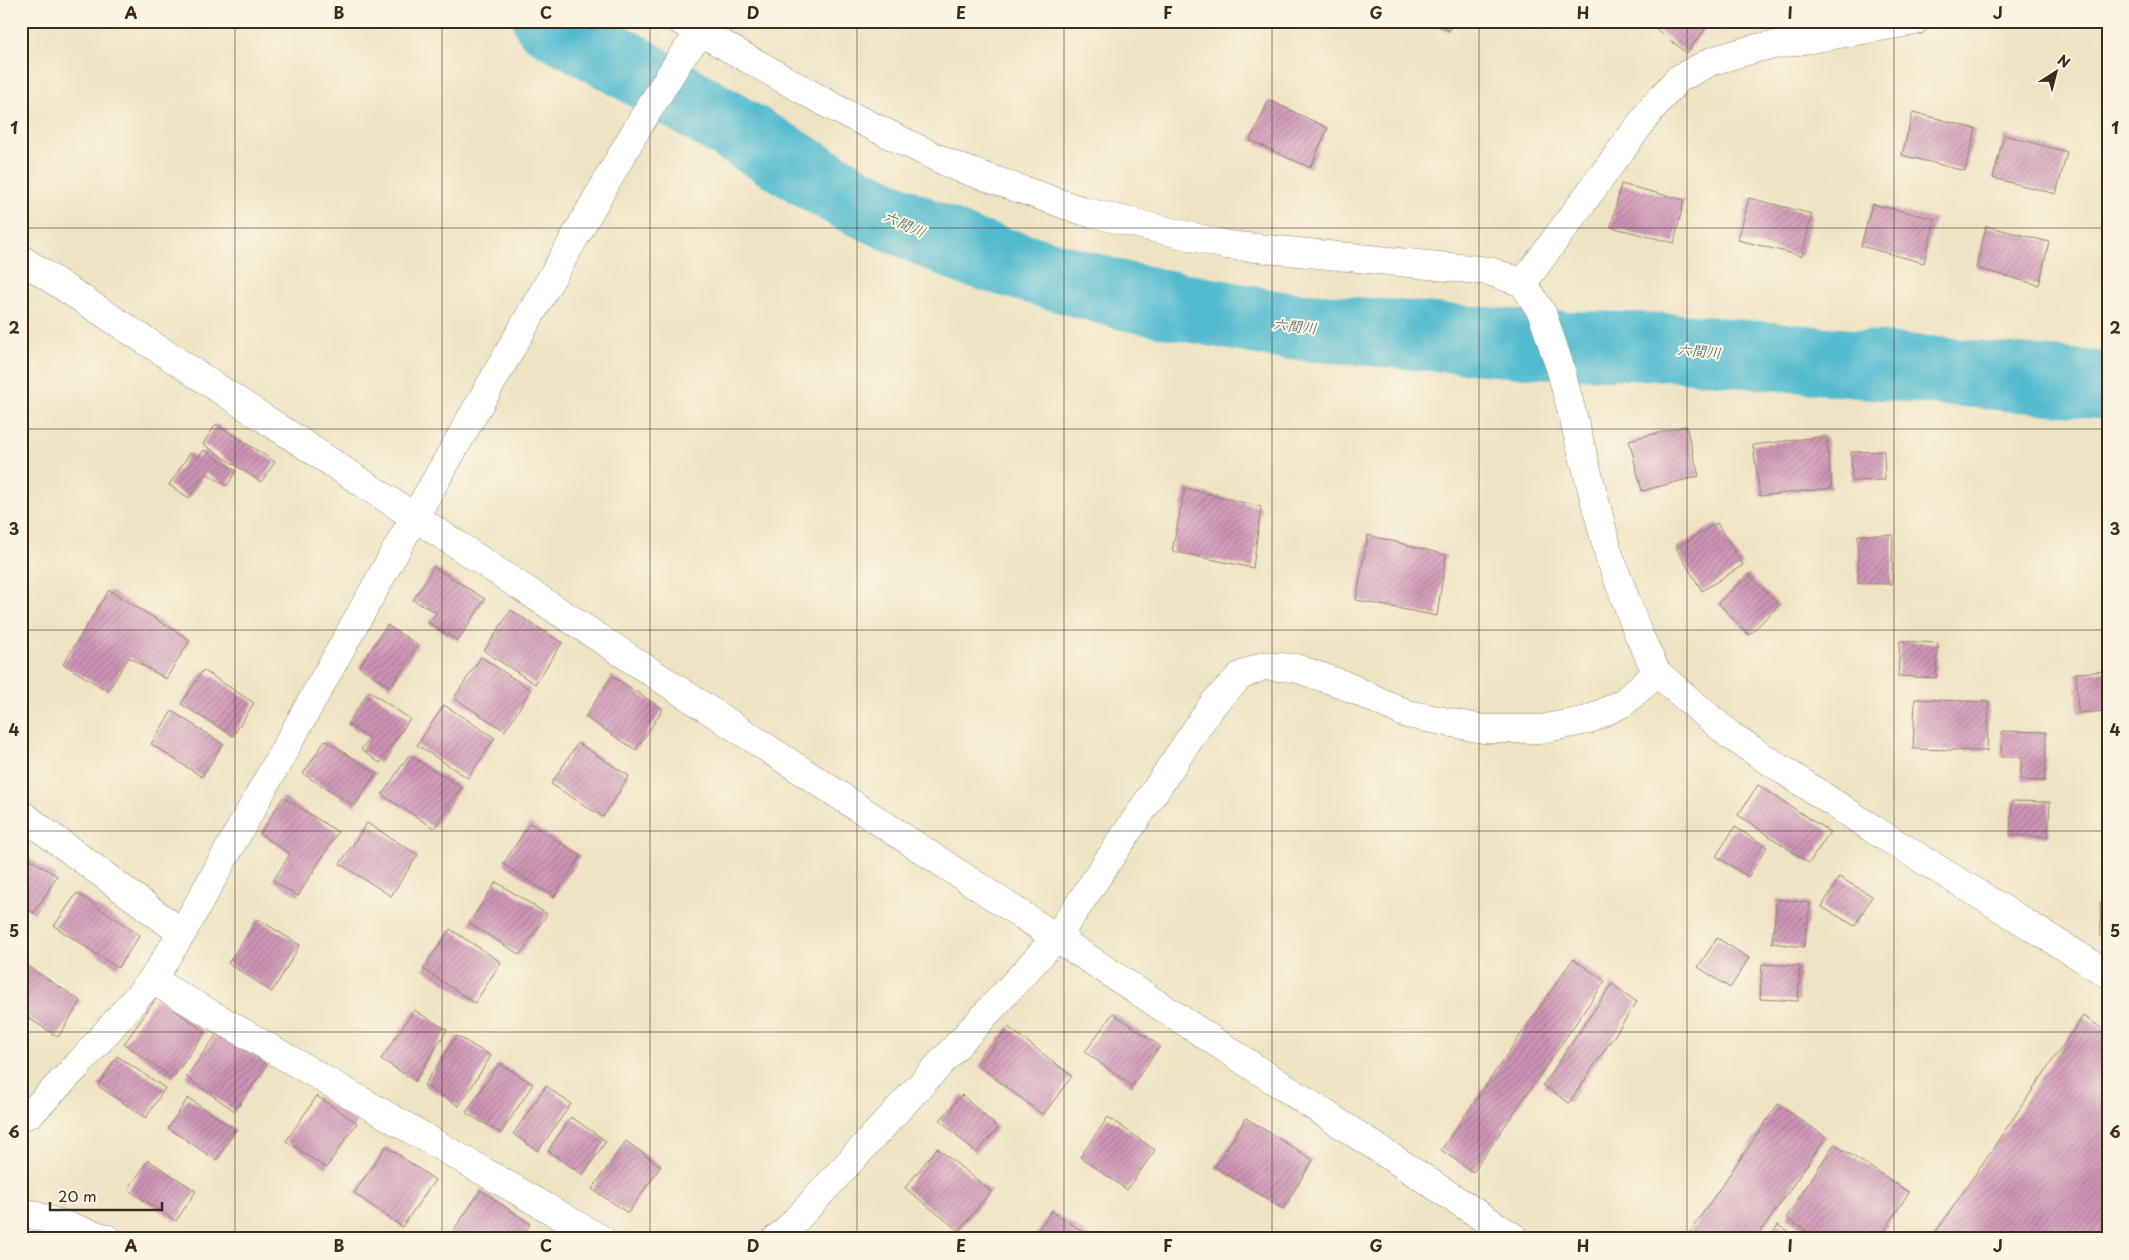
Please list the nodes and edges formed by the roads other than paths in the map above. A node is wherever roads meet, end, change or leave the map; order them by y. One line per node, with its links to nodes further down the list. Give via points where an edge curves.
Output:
1 (1914, 21): 4 (street, via 1757,48 1712,61 1678,79 1653,107)
2 (698, 25): 4 (street, via 837,109 954,166 1083,211 1227,245 1489,271); 5 (street)
3 (21, 259): 5 (street)
4 (1523, 283): 6 (street, via 1542,313 1560,367 1609,555 1638,633)
5 (414, 518): 8 (street); 9 (street)
6 (1657, 673): 9 (street, via 1623,703 1588,720 1541,729 1483,729 1407,714 1342,684 1295,668 1263,666 1240,676 1213,704); 10 (street, via 1731,736 1873,829)
7 (21, 814): 8 (street)
8 (182, 933): 11 (street)
9 (1057, 936): 16 (street); 17 (street)
10 (2108, 974)
11 (152, 980): 12 (street, via 78,1065 31,1113); 15 (street)
12 (21, 1117)
13 (21, 1211): 14 (street)
14 (108, 1239)
15 (601, 1239)
16 (776, 1239)
17 (1516, 1239)

